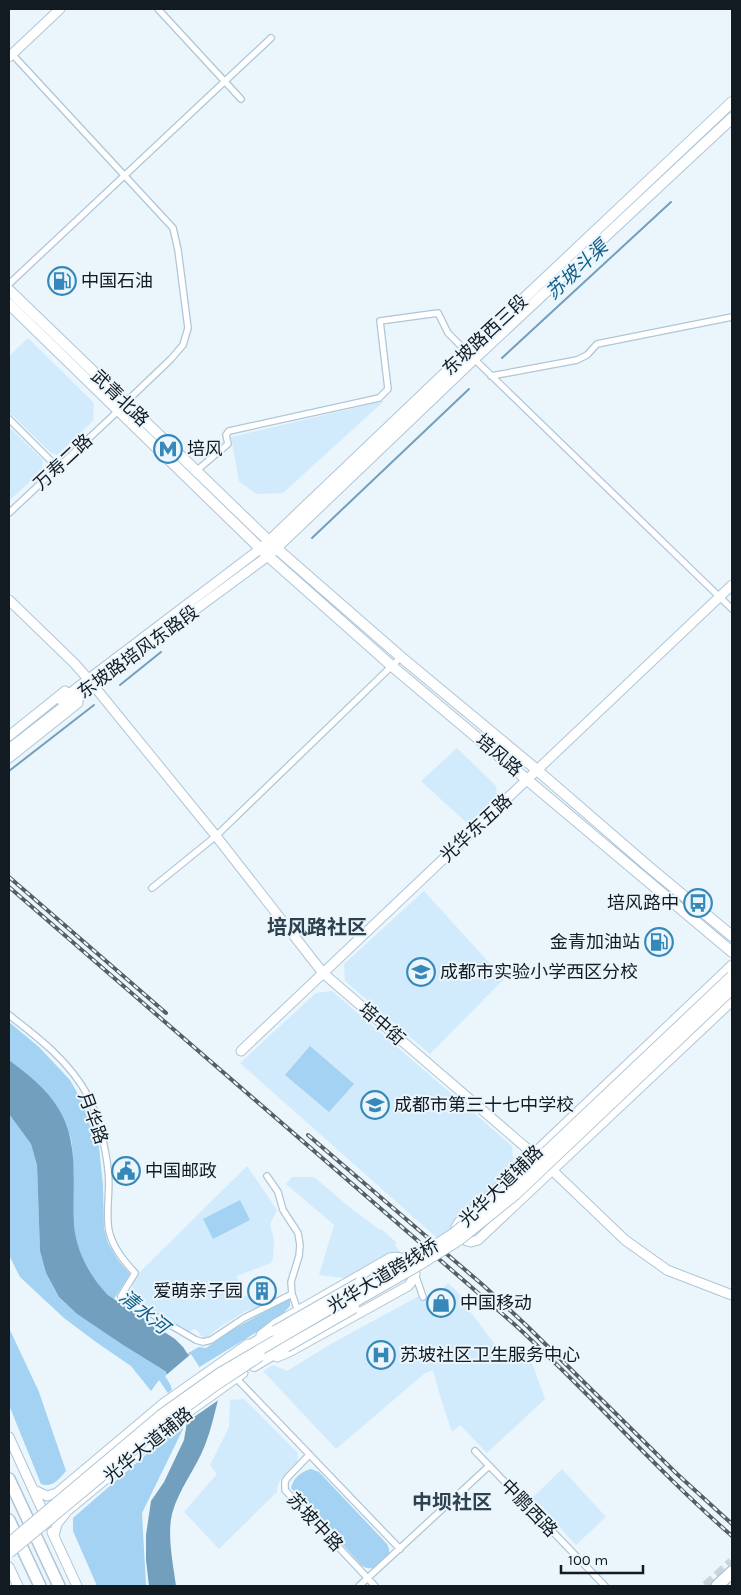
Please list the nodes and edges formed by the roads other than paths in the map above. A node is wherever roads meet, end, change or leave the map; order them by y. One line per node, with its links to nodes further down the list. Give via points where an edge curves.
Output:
1 (60, 9): 4 (street)
2 (158, 9): 5 (street)
3 (271, 38): 5 (street)
4 (11, 56): 9 (street, 万寿二路)
5 (225, 82): 6 (street); 9 (street)
6 (241, 99)
7 (732, 102): 14 (main road, 东坡路西三段)
8 (732, 118): 14 (main road, 东坡路西三段)
9 (124, 175): 10 (street); 16 (street, 万寿二路, via 173,228 188,328 183,345)
10 (9, 284)
11 (9, 290): 16 (main road, 武青北路)
12 (11, 309): 16 (main road, 武青北路)
13 (732, 317): 15 (street, via 598,344 577,360)
14 (470, 355): 15 (street); 19 (street, via 448,333 438,313 380,321 388,389 379,398 229,432 226,435 228,444); 21 (main road, 东坡路西三段)
15 (491, 376): 24 (street)
16 (122, 407): 18 (street, 万寿二路); 19 (main road, 武青北路); 22 (main road, 武青北路)
17 (9, 419): 18 (street)
18 (58, 468): 20 (street, 万寿二路)
19 (196, 471): 21 (main road, 武青北路)
20 (9, 513)
21 (272, 545): 22 (main road, 东坡路西三段); 27 (main road, 培风路)
22 (264, 552): 28 (main road, 培风路); 29 (street, 东坡路培风东路段)
23 (732, 585): 24 (street, 光华东五路)
24 (719, 597): 26 (street); 36 (street, 光华东五路)
25 (9, 600): 29 (street, 培中街)
26 (732, 610)
27 (401, 657): 28 (street); 36 (main road, 培风路)
28 (392, 666): 37 (main road, 培风路); 38 (street)
29 (91, 682): 30 (street, 东坡路培风东路段); 31 (street, 东坡路培风东路段); 38 (street, 培中街)
30 (80, 686): 32 (street, via 65,691); 33 (street, 东坡路培风东路段)
31 (78, 698): 34 (street, 东坡路培风东路段); 35 (street, via 78,703)
32 (9, 736)
33 (9, 741)
34 (9, 749)
35 (9, 758)
36 (537, 770): 37 (street, 光华东五路); 40 (main road, 培风路)
37 (528, 779): 41 (main road, 培风路); 43 (street, 光华东五路)
38 (216, 836): 39 (street); 43 (street, 培中街)
39 (152, 888)
40 (732, 936)
41 (732, 952)
42 (732, 965): 49 (street, 光华大道辅路)
43 (323, 973): 48 (street, 光华东五路); 49 (street, 培中街)
44 (732, 976): 53 (main road, 光华大道跨线桥, bridge, via 510,1186)
45 (732, 989): 52 (main road, 光华大道跨线桥, bridge)
46 (732, 1001): 50 (street, 光华大道辅路)
47 (9, 1015): 55 (street, 月华路, via 55,1052 89,1097 104,1143 109,1232 118,1252 135,1273 121,1296 203,1342)
48 (241, 1051)
49 (533, 1154): 50 (street, 培中街); 50 (street, 光华大道辅路, via 456,1225 456,1230 467,1241 478,1240)
50 (552, 1170): 56 (street, 培中街, via 625,1240 667,1270)
51 (267, 1176): 55 (street, via 298,1232 299,1256 290,1282)
52 (487, 1218): 60 (main road, bridge, via 450,1252 429,1266); 72 (main road, 光华大道跨线桥, bridge, via 420,1265 270,1350 216,1385 175,1415)
53 (453, 1234): 59 (main road, bridge, via 391,1265); 70 (main road, 光华大道跨线桥, bridge, via 214,1377 162,1415)
54 (415, 1274): 57 (street); 58 (street, 光华大道辅路, via 405,1259 396,1256); 60 (street, 光华大道辅路, via 408,1286 289,1352)
55 (292, 1294): 58 (street)
56 (732, 1294)
57 (423, 1297)
58 (298, 1311): 59 (street, 光华大道辅路)
59 (243, 1349): 67 (street, 光华大道辅路, via 174,1396 57,1493 47,1496)
60 (254, 1366): 61 (street, 光华大道辅路)
61 (236, 1378): 64 (street); 69 (street, 光华大道辅路, via 181,1417 67,1511 57,1524)
62 (9, 1438): 67 (street)
63 (474, 1451): 65 (street, 中鹏西路)
64 (309, 1454): 71 (street); 76 (street, 苏坡中路, via 285,1481 285,1490)
65 (489, 1466): 71 (street); 84 (street, 中鹏西路)
66 (9, 1479): 80 (highway)
67 (34, 1490): 69 (street)
68 (9, 1520): 79 (highway)
69 (54, 1536): 81 (street)
70 (9, 1543)
71 (400, 1549): 76 (street)
72 (9, 1553)
73 (9, 1567): 75 (street)
74 (732, 1572): 85 (highway)
75 (11, 1576): 78 (street)
76 (367, 1578): 82 (street); 83 (street, 苏坡中路)
77 (732, 1582): 86 (highway)
78 (18, 1586)
79 (40, 1586)
80 (59, 1586)
81 (77, 1586)
82 (359, 1586)
83 (375, 1586)
84 (605, 1586)
85 (717, 1586)
86 (728, 1586)

